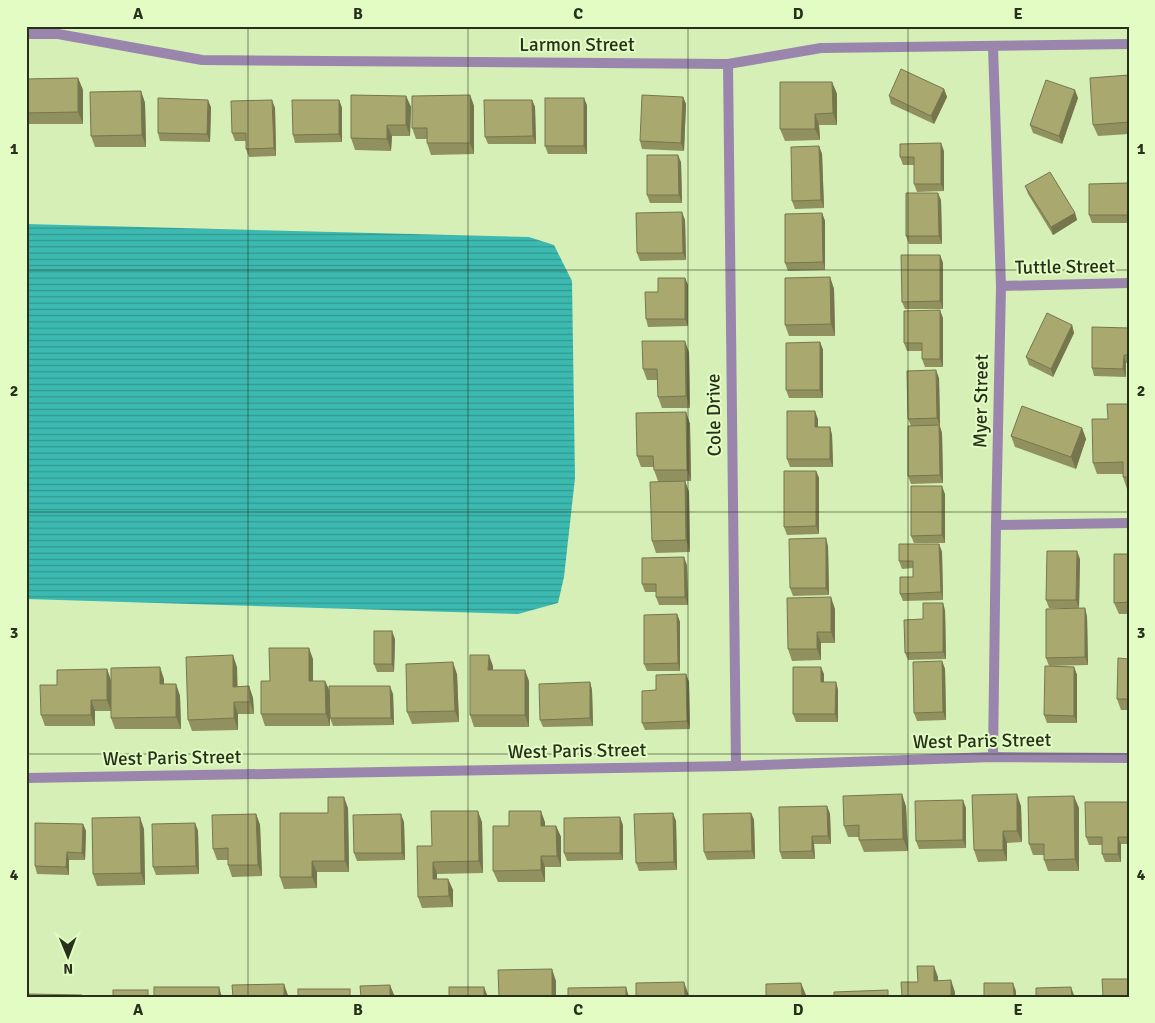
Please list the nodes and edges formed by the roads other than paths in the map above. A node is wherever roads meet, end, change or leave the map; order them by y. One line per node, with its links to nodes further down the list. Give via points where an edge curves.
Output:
1 (26, 34): 4 (street, Larmon Street, via 58,34 202,60)
2 (1129, 44): 3 (street, Larmon Street)
3 (993, 47): 4 (street, Larmon Street, via 821,48); 6 (street, Myer Street)
4 (728, 64): 11 (street, Cole Drive)
5 (1129, 283): 6 (street, Tuttle Street)
6 (1001, 286): 8 (street, Myer Street)
7 (1129, 523): 8 (street)
8 (996, 525): 9 (street, Myer Street)
9 (993, 756): 10 (street, West Paris Street); 11 (street, West Paris Street)
10 (1129, 758)
11 (736, 766): 12 (street, West Paris Street)
12 (26, 778)

